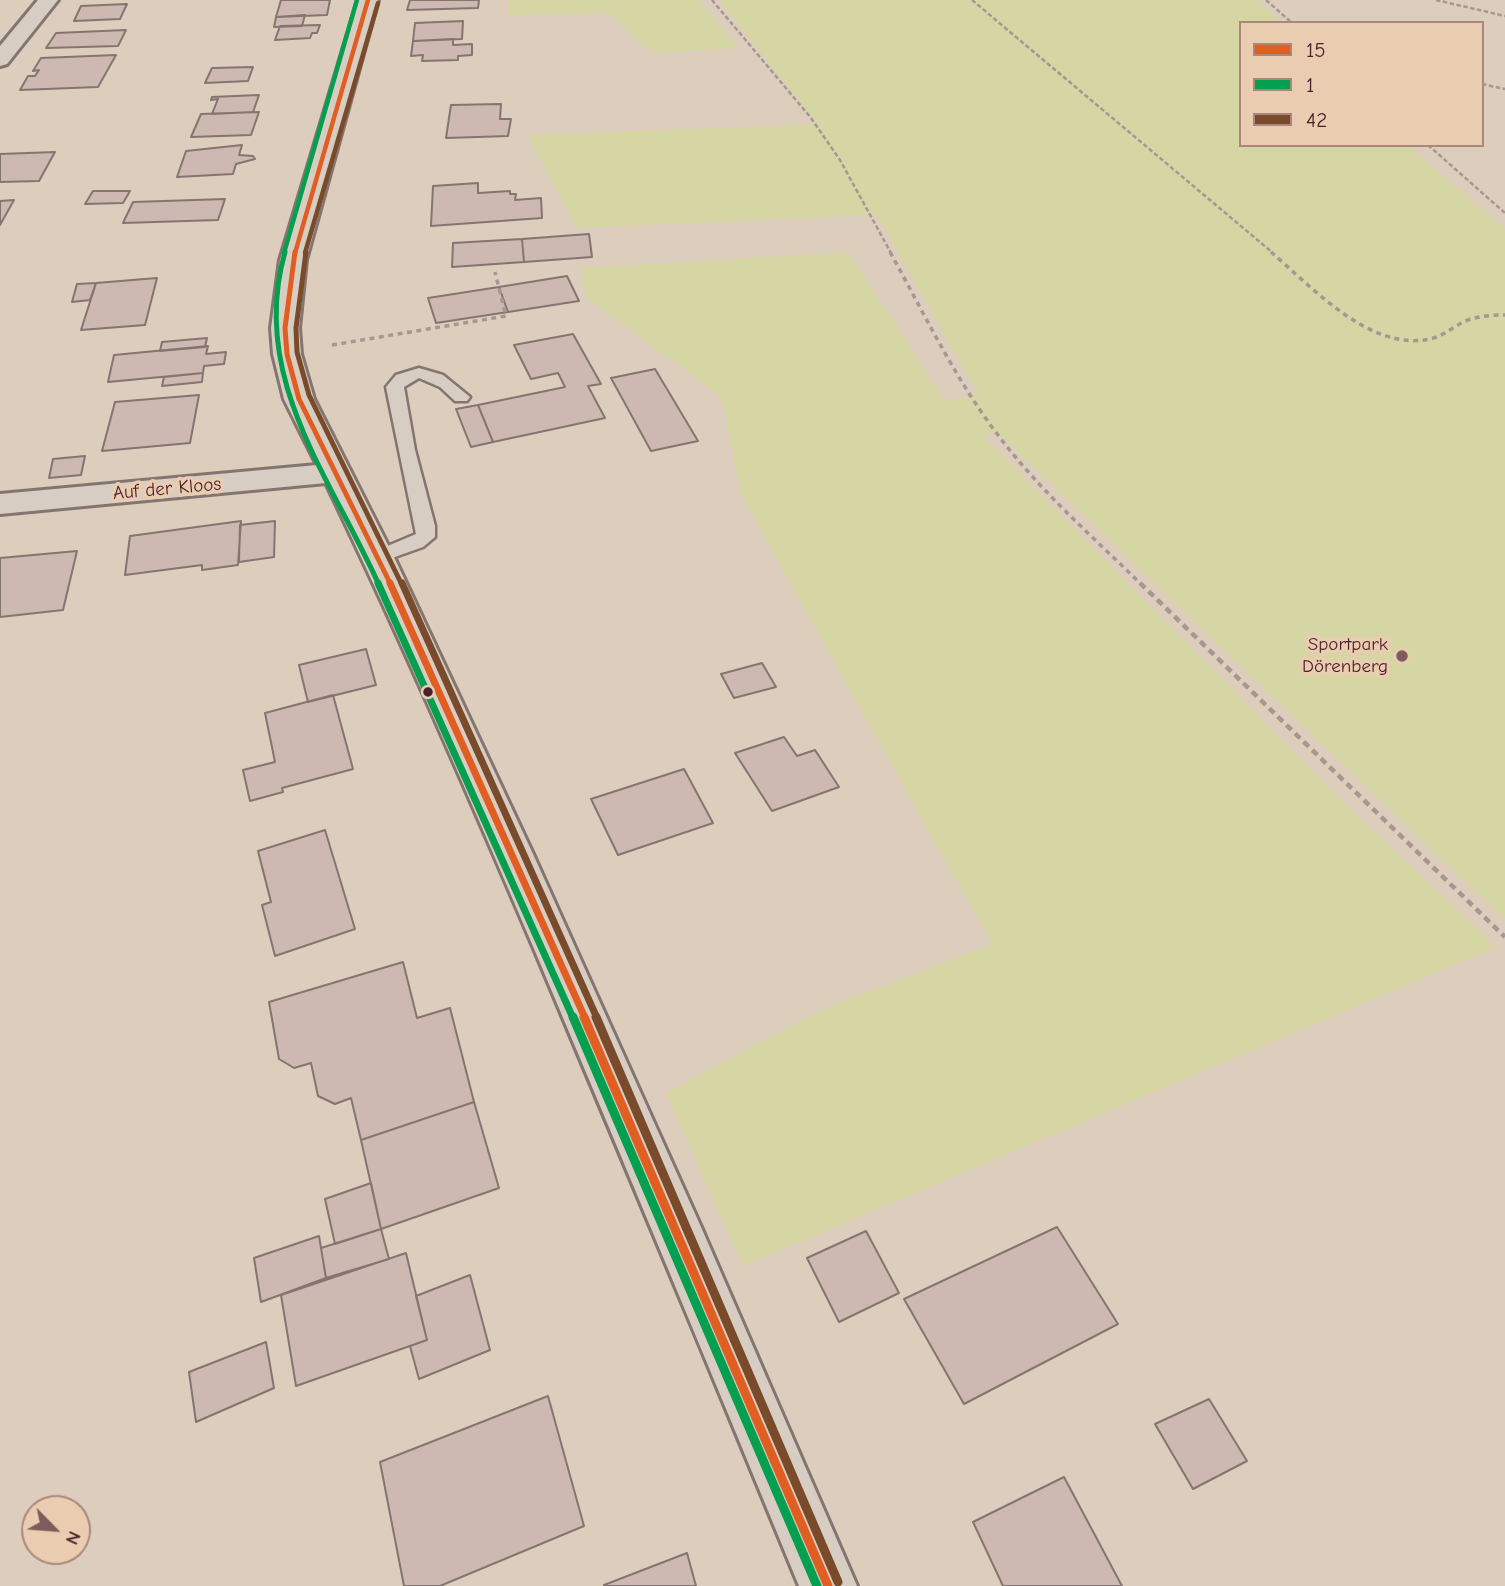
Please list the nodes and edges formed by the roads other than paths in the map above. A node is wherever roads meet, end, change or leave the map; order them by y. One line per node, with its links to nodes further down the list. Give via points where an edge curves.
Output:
1 (48, 0): 3 (street)
2 (368, 0): 5 (street, via 287,295 287,354 299,399)
3 (0, 60)
4 (461, 397): 7 (lane, via 448,382 421,373 399,380 395,387 425,537)
5 (334, 473): 6 (street, Auf der Kloos); 7 (street)
6 (0, 505)
7 (377, 557): 8 (street, via 673,1218)
8 (828, 1586)

